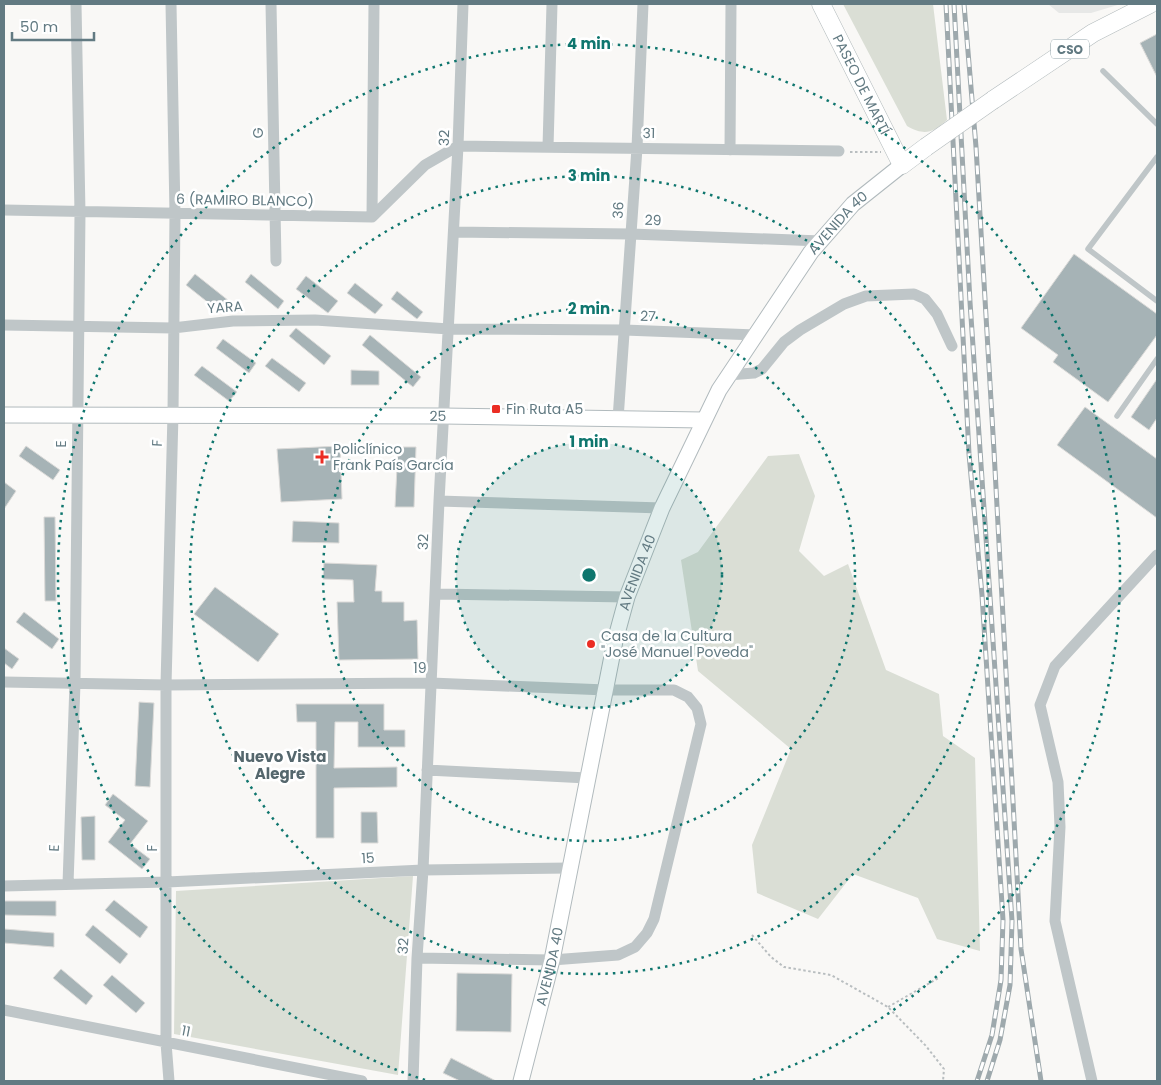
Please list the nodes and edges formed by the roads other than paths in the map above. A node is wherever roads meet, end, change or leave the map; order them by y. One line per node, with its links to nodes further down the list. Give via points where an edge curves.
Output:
1 (76, 4): 24 (street, E)
2 (172, 4): 25 (street, F)
3 (271, 4): 26 (street, G)
4 (374, 4): 27 (street)
5 (463, 4): 15 (street, 32)
6 (552, 4): 16 (street)
7 (639, 4): 8 (street)
8 (644, 4): 18 (street, 36)
9 (731, 4): 19 (street)
10 (821, 4): 14 (main road, PASEO DE MARTÍ)
11 (1150, 4): 17 (main road, CSO, bridge, via 1092,33)
12 (1103, 71): 13 (lane)
13 (1157, 124)
14 (882, 126): 17 (main road, via 901,141); 22 (main road, PASEO DE MARTÍ)
15 (458, 146): 16 (street, 31); 27 (street, via 425,165); 28 (street, 32)
16 (548, 147): 18 (street, 31)
17 (926, 147): 22 (main road, CSO)
18 (637, 148): 19 (street, 31); 29 (street, 36)
19 (730, 150): 20 (street, 31)
20 (839, 151)
21 (1157, 156): 32 (lane, via 1088,249)
22 (899, 159): 30 (main road, AVENIDA 40)
23 (4, 210): 24 (street, 6 (RAMIRO BLANCO))
24 (80, 213): 25 (street, 6 (RAMIRO BLANCO)); 34 (street, E)
25 (175, 214): 26 (street, 6 (RAMIRO BLANCO)); 35 (street, F)
26 (275, 214): 27 (street, 6 (RAMIRO BLANCO)); 31 (street, G)
27 (372, 217)
28 (454, 232): 29 (street, 29); 36 (street, 32)
29 (631, 234): 30 (street, 29); 37 (street, 36)
30 (821, 241): 38 (main road, AVENIDA 40)
31 (276, 261)
32 (1157, 301)
33 (4, 325): 34 (street, YARA)
34 (77, 325): 35 (street, YARA); 44 (street, E)
35 (173, 328): 36 (street, YARA, via 233,321 315,320); 42 (street, F)
36 (449, 329): 37 (street, 27); 45 (street, 32)
37 (624, 330): 38 (street, 27); 47 (street, 36)
38 (756, 335): 41 (main road, AVENIDA 40)
39 (952, 346): 41 (street, via 937,314 925,299 914,294 866,296 844,304 800,330 784,342 762,369)
40 (1157, 359): 46 (lane)
41 (728, 376): 48 (main road, AVENIDA 40)
42 (173, 414): 44 (main road, 25); 45 (main road, 25); 57 (street, F)
43 (4, 415): 44 (main road, 25)
44 (76, 416): 55 (street, E)
45 (444, 416): 47 (main road, 25); 49 (street, 32)
46 (1117, 416)
47 (618, 419): 48 (main road, 25)
48 (703, 420): 50 (main road, AVENIDA 40)
49 (439, 501): 50 (street); 52 (street, 32)
50 (662, 508): 53 (main road, AVENIDA 40)
51 (1157, 555): 74 (street, via 1055,666 1040,705 1058,782 1060,827 1055,920)
52 (437, 594): 53 (street); 56 (street, 32)
53 (627, 597): 58 (main road, AVENIDA 40)
54 (4, 682): 55 (street, 19)
55 (74, 683): 57 (street, 19); 64 (street, E)
56 (431, 683): 57 (street, 19); 58 (street, 19); 59 (street, 32)
57 (166, 685): 63 (street, F)
58 (606, 690): 60 (main road, AVENIDA 40); 67 (street, 19, via 674,690 688,697 697,708 701,724 654,919 647,934 627,952 618,955)
59 (427, 770): 60 (street); 62 (street, 32)
60 (587, 778): 61 (main road, AVENIDA 40)
61 (570, 868): 62 (street, 15); 67 (main road, AVENIDA 40)
62 (423, 870): 63 (street, 15); 66 (street, 32)
63 (167, 882): 64 (street, 15); 69 (street, F)
64 (68, 884): 65 (street, 15)
65 (4, 886)
66 (417, 958): 67 (street); 72 (street, 32)
67 (552, 960): 73 (main road, AVENIDA 40)
68 (4, 1010): 69 (street, 11)
69 (166, 1043): 70 (street, F); 71 (street, 11)
70 (169, 1081)
71 (362, 1081)
72 (413, 1081)
73 (521, 1081)
74 (1092, 1081)

